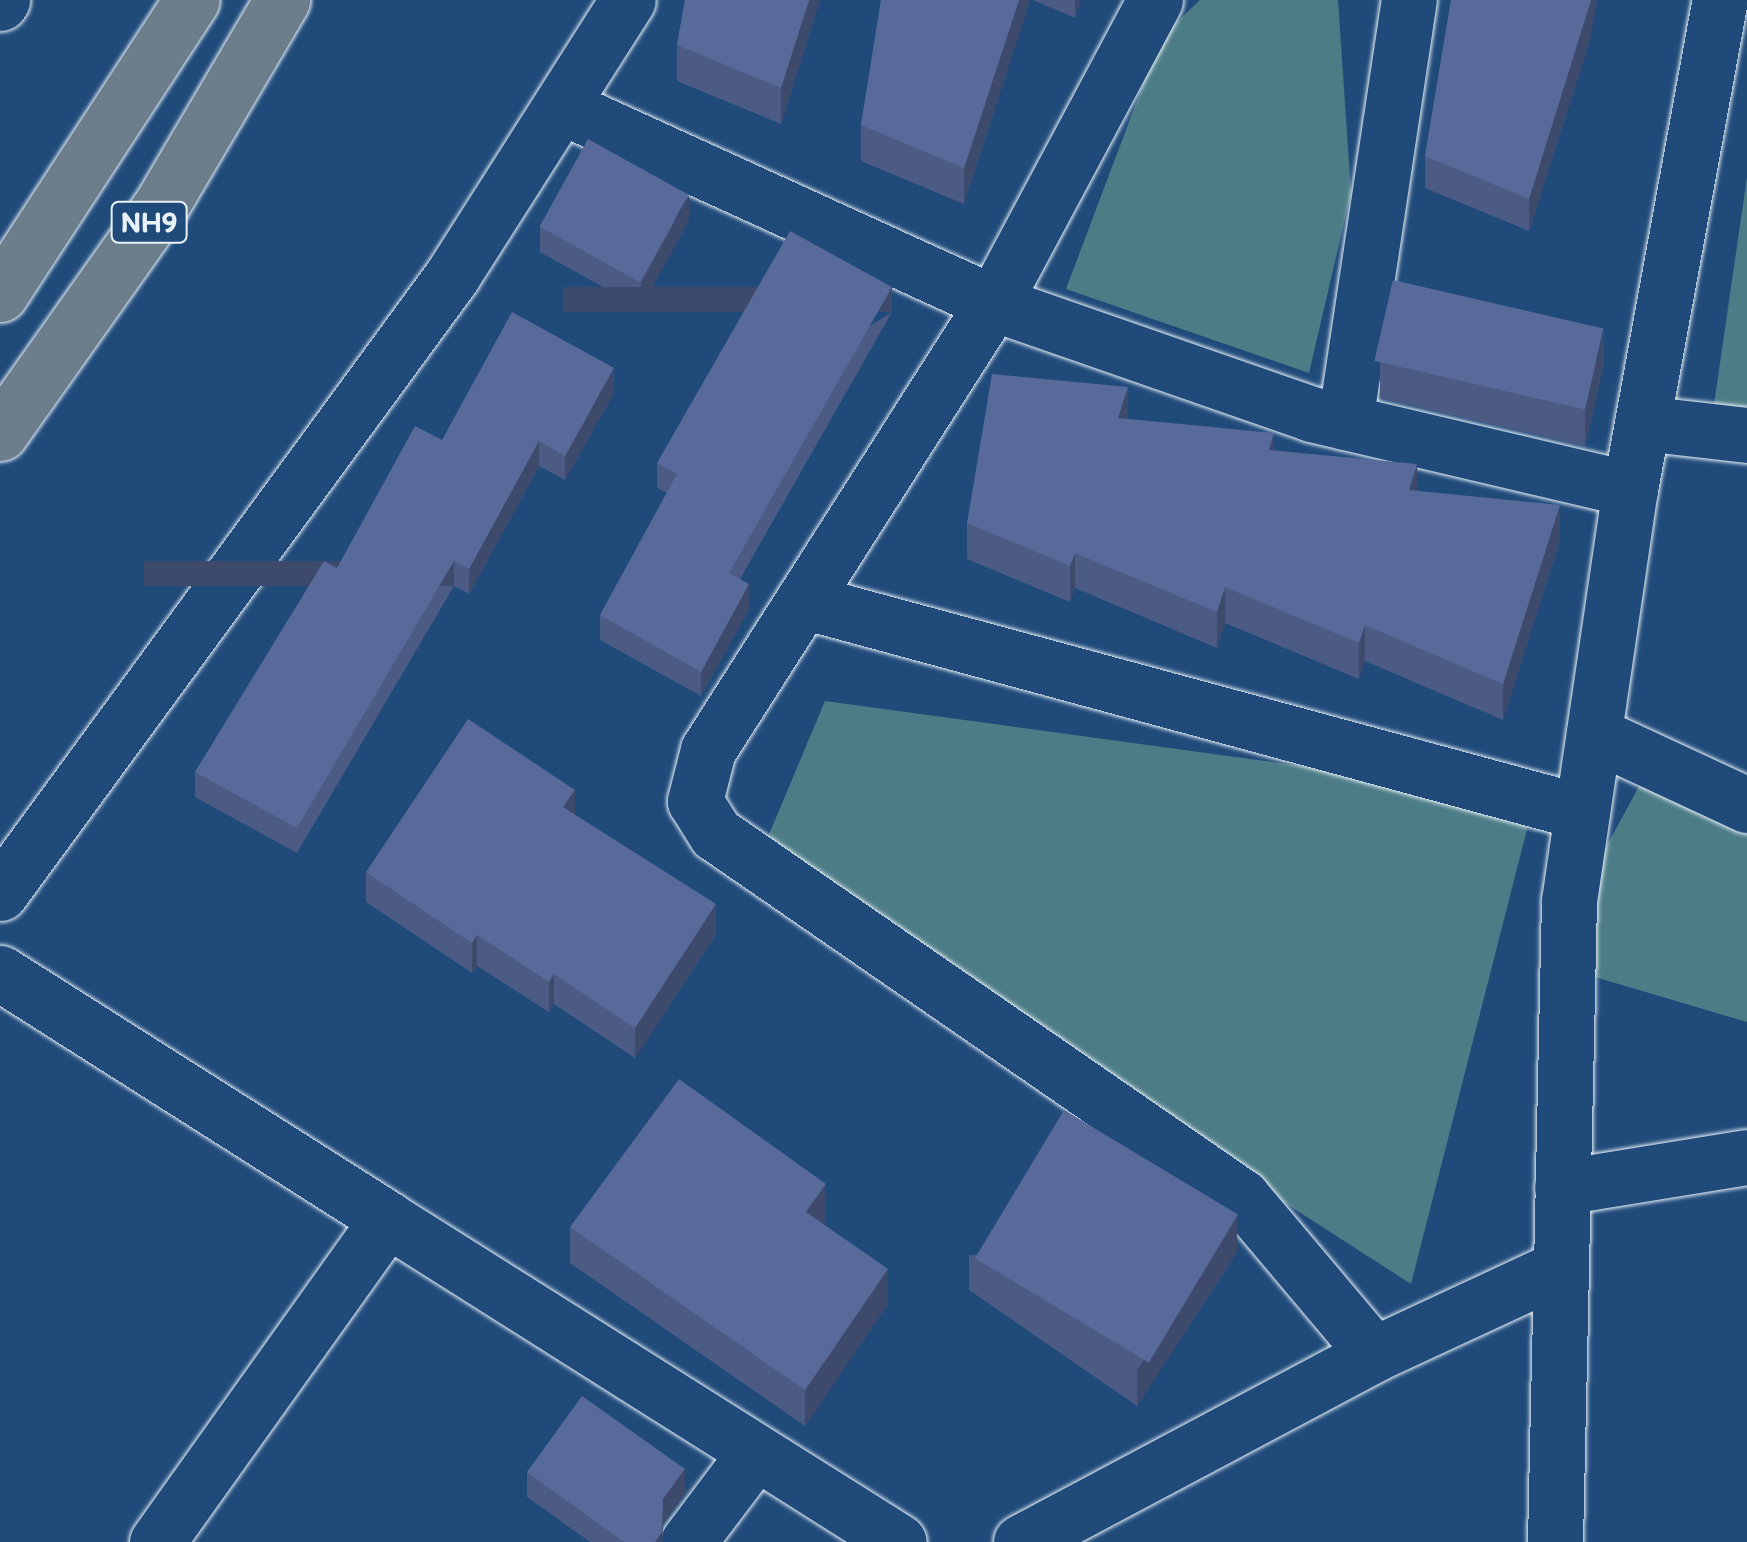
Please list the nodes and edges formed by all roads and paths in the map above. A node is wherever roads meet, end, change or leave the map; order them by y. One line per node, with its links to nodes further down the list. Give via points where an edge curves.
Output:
1 (192, 0): 8 (highway, NH9)
2 (282, 0): 12 (highway, NH9, via 162,204)
3 (628, 0): 7 (street)
4 (1156, 0): 9 (street)
5 (1409, 0): 10 (street)
6 (1720, 0): 11 (street)
7 (561, 106): 9 (street); 19 (street, via 452,276)
8 (0, 294)
9 (993, 303): 10 (street); 15 (street)
10 (1345, 422): 14 (street)
11 (1642, 423): 13 (street); 14 (street)
12 (0, 433)
13 (1747, 435)
14 (1630, 489): 16 (street)
15 (803, 601): 18 (street); 25 (street, via 708,750 695,801 716,834 1242,1198)
16 (1594, 734): 17 (street); 18 (street)
17 (1747, 805)
18 (1582, 812): 22 (street, via 1569,902)
19 (0, 894)
20 (0, 973): 23 (street)
21 (1747, 1157): 22 (street)
22 (1562, 1188): 24 (street)
23 (387, 1218): 26 (street); 27 (street)
24 (1559, 1268): 25 (street); 31 (street)
25 (1374, 1354): 30 (street)
26 (752, 1457): 28 (street); 29 (street)
27 (157, 1542)
28 (688, 1542)
29 (899, 1542)
30 (1021, 1542)
31 (1555, 1542)

